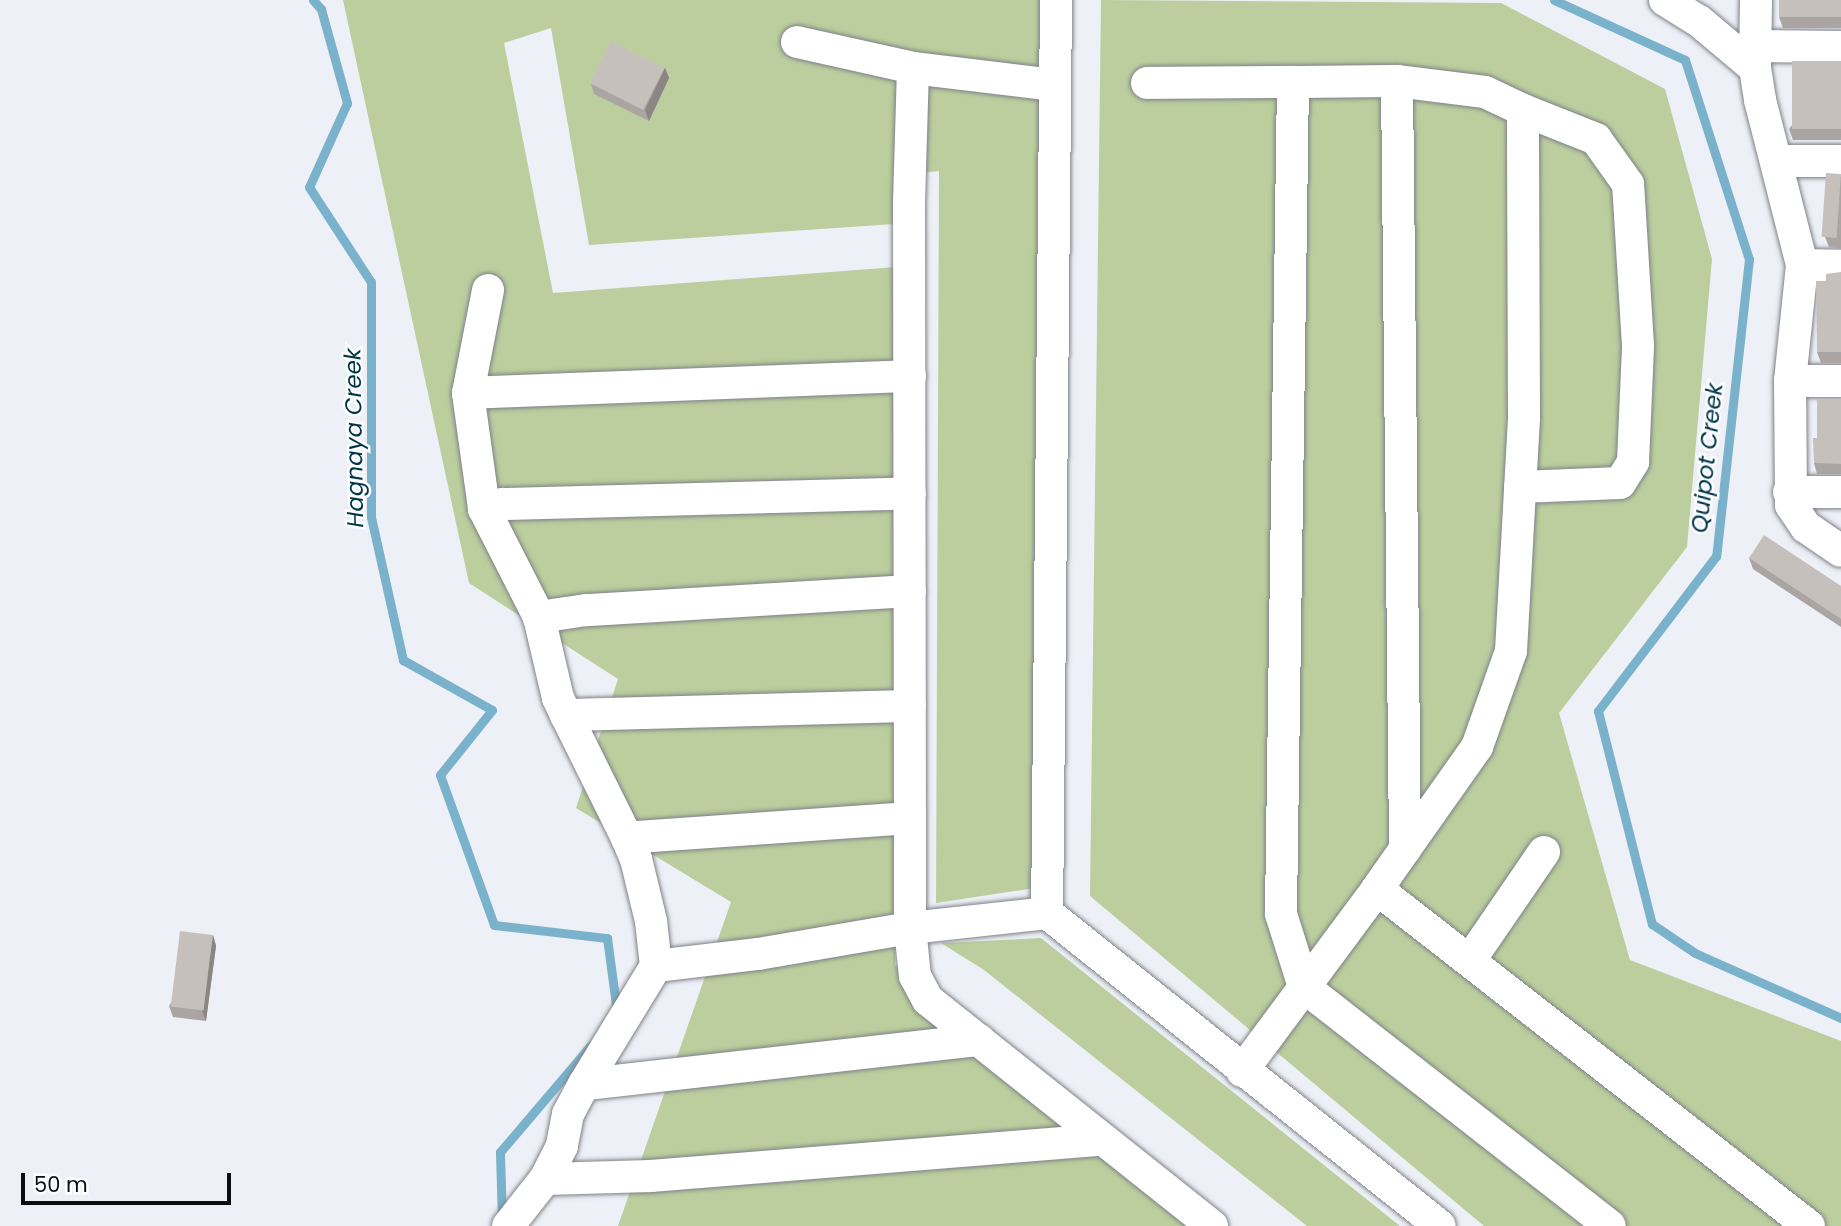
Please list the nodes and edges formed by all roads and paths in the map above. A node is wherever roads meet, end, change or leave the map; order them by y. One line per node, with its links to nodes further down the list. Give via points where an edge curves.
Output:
1 (1056, 0): 11 (street)
2 (1665, 0): 6 (street)
3 (1756, 0): 6 (street)
4 (797, 42): 7 (street)
5 (1841, 47): 6 (street)
6 (1755, 57): 13 (street, via 1760,100)
7 (913, 68): 11 (street); 18 (street)
8 (1397, 80): 9 (street); 12 (street, via 1485,92); 34 (street)
9 (1293, 82): 10 (street); 41 (street, via 1281,914)
10 (1147, 83)
11 (1054, 85): 37 (street)
12 (1523, 110): 22 (street); 22 (street, via 1596,139 1628,184 1638,345 1633,463 1620,483)
13 (1777, 161): 14 (street); 15 (street)
14 (1841, 161)
15 (1802, 265): 16 (street); 19 (street)
16 (1841, 266)
17 (488, 290): 21 (street)
18 (910, 376): 21 (street); 25 (street)
19 (1790, 381): 20 (street); 23 (street)
20 (1841, 381)
21 (468, 393): 26 (street)
22 (1520, 487): 34 (street, via 1511,651 1477,747)
23 (1789, 492): 24 (street); 27 (street, via 1796,516)
24 (1841, 492)
25 (910, 494): 26 (street, via 503,504); 28 (street)
26 (484, 509): 29 (street)
27 (1841, 551)
28 (910, 592): 29 (street, via 586,610); 30 (street)
29 (539, 617): 31 (street)
30 (910, 706): 31 (street); 32 (street)
31 (566, 715): 33 (street)
32 (910, 818): 33 (street); 38 (street)
33 (627, 838): 40 (street, via 651,921)
34 (1405, 849): 36 (street)
35 (1544, 852): 39 (street)
36 (1377, 889): 39 (street); 41 (street)
37 (1046, 913): 38 (street); 43 (street)
38 (910, 928): 40 (street); 42 (street, via 915,976 928,1000)
39 (1470, 960): 51 (street)
40 (656, 966): 44 (street)
41 (1304, 987): 43 (street); 50 (street)
42 (978, 1040): 44 (street); 45 (street)
43 (1242, 1071): 49 (street)
44 (584, 1084): 46 (street)
45 (1103, 1140): 46 (street, via 651,1176); 48 (street)
46 (545, 1179): 47 (street)
47 (508, 1226)
48 (1212, 1226)
49 (1440, 1226)
50 (1610, 1226)
51 (1809, 1226)

